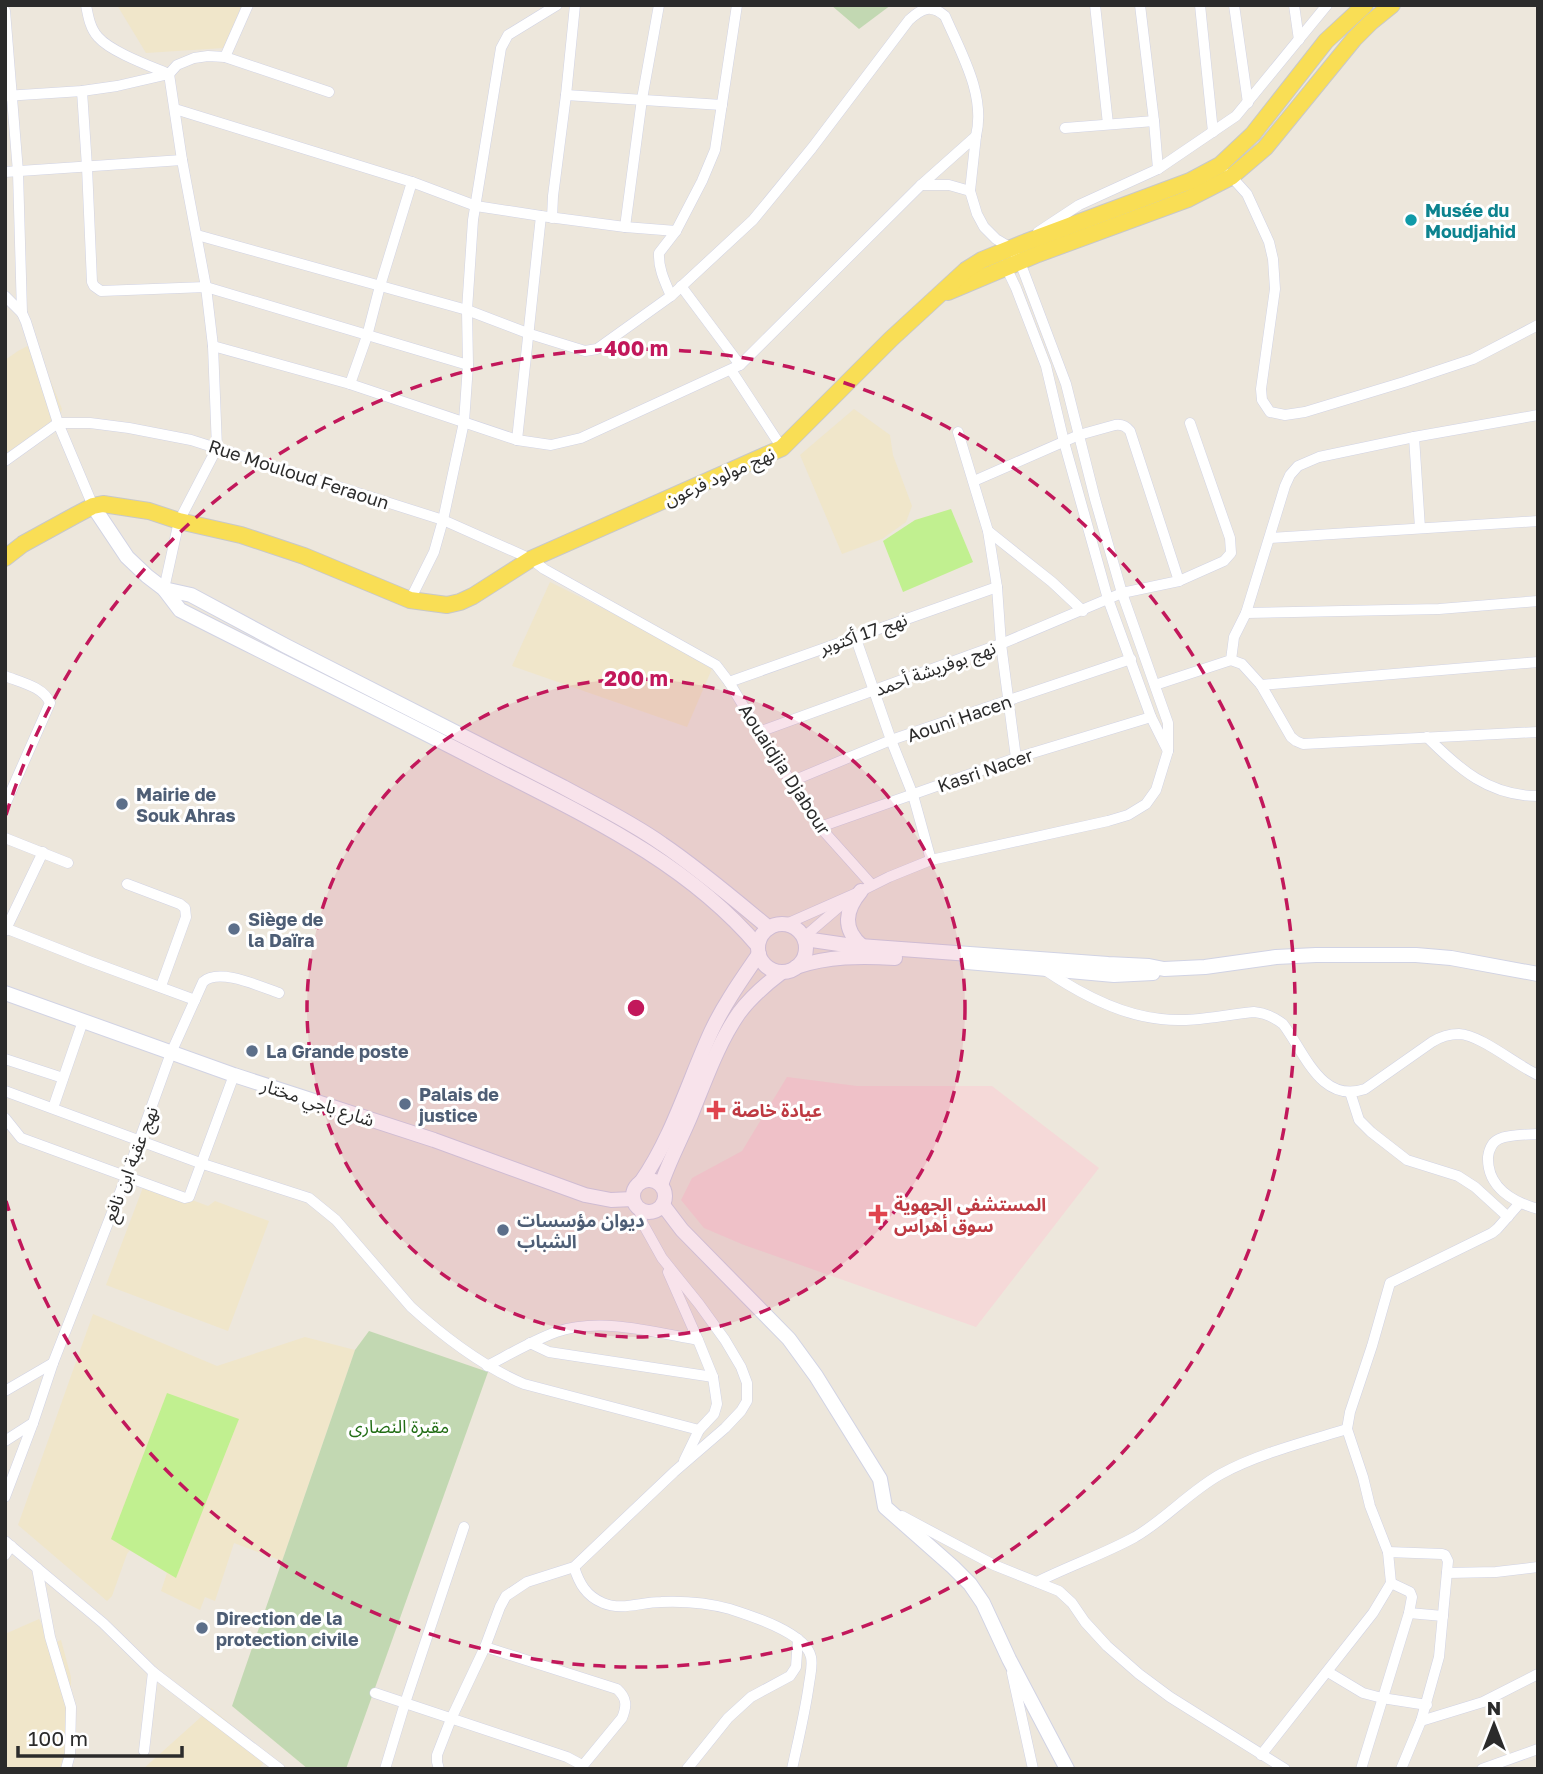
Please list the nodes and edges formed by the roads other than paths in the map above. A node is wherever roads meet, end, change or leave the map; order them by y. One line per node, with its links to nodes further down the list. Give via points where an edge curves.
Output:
1 (86, 5): 18 (street, via 96,36 108,46)
2 (248, 5): 17 (street)
3 (557, 5): 41 (street, via 508,35 502,45)
4 (575, 5): 22 (street)
5 (659, 5): 23 (street)
6 (737, 5): 25 (street)
7 (1095, 5): 28 (street)
8 (1140, 5): 27 (street)
9 (1200, 5): 30 (street)
10 (1234, 5): 24 (street)
11 (1294, 5): 16 (street)
12 (1327, 5): 16 (street)
13 (1365, 5): 35 (main road, via 1326,41)
14 (1392, 5): 35 (main road, via 1354,39 1265,148)
15 (5, 11): 21 (street)
16 (1299, 40): 24 (street)
17 (225, 57): 18 (street, via 194,58); 20 (street)
18 (169, 74): 19 (street); 26 (street)
19 (82, 91): 21 (street); 33 (street)
20 (329, 92)
21 (9, 95): 37 (street)
22 (566, 95): 23 (street); 43 (street)
23 (642, 99): 25 (street); 44 (street)
24 (1248, 103): 30 (street)
25 (722, 105): 45 (street, via 715,150)
26 (175, 109): 32 (street); 38 (street)
27 (1154, 121): 28 (street); 34 (street)
28 (1108, 124): 29 (street)
29 (1065, 128)
30 (1213, 132): 34 (street)
31 (976, 136): 39 (street); 40 (street); 49 (street, via 979,117 970,76 945,16 927,8 909,20 754,220)
32 (182, 160): 33 (street); 46 (street)
33 (87, 167): 37 (street); 50 (street, via 94,286 101,291)
34 (1158, 169): 47 (street, via 1079,205)
35 (1225, 171): 47 (main road, نهج مولود فرعون); 55 (street, via 1247,194 1273,259 1275,289 1261,389 1270,412 1305,412 1404,382 1473,359)
36 (5, 172): 37 (street)
37 (18, 172): 54 (street)
38 (412, 182): 41 (street); 48 (street)
39 (920, 185): 40 (street); 60 (street)
40 (970, 191): 47 (street, via 984,227)
41 (476, 206): 42 (street); 53 (street)
42 (541, 216): 43 (street); 56 (street)
43 (552, 218): 44 (street)
44 (625, 227): 45 (street)
45 (676, 231): 51 (street, via 658,257)
46 (197, 235): 48 (street); 50 (street)
47 (1009, 252): 67 (street, via 1066,384); 70 (street, via 1046,366); 72 (main road, نهج مولود فرعون, via 966,270)
48 (380, 286): 53 (street); 57 (street)
49 (681, 286): 51 (street); 60 (street)
50 (206, 287): 57 (street); 58 (street)
51 (671, 296): 56 (street, via 594,350)
52 (7, 300): 54 (street)
53 (467, 310): 56 (street); 59 (street)
54 (22, 313): 64 (street)
55 (1538, 325)
56 (530, 334): 69 (street)
57 (367, 336): 59 (street); 61 (street)
58 (213, 346): 61 (street); 71 (street)
59 (468, 365): 63 (street)
60 (735, 368): 69 (street, via 581,438 551,445); 72 (street)
61 (350, 384): 63 (street)
62 (1538, 415): 68 (street)
63 (464, 422): 69 (street); 76 (street)
64 (58, 423): 71 (street, Rue Mouloud Feraoun, via 130,428); 73 (street); 75 (street)
65 (1190, 423): 84 (street, نهج بوفريشة أحمد, via 1231,548 1224,562)
66 (958, 432): 74 (street)
67 (1079, 435): 70 (street); 84 (street, via 1120,424 1130,431); 87 (street)
68 (1414, 437): 79 (street); 81 (street, via 1319,457 1298,466 1285,486)
69 (517, 440)
70 (1064, 442): 74 (street); 88 (street)
71 (217, 448): 76 (street, Rue Mouloud Feraoun); 77 (street)
72 (782, 448): 83 (main road, نهج مولود فرعون)
73 (5, 461)
74 (974, 481): 80 (street)
75 (93, 506): 77 (main road, نهج مولود فرعون, via 149,511); 82 (main road); 86 (street, via 127,557)
76 (443, 520): 83 (street, Rue Mouloud Feraoun); 89 (street, via 434,552)
77 (179, 521): 86 (street); 89 (main road, نهج مولود فرعون, via 304,556)
78 (1538, 521): 79 (street)
79 (1420, 528): 81 (street)
80 (988, 531): 85 (street); 91 (street)
81 (1270, 538): 92 (street)
82 (5, 558)
83 (531, 559): 89 (main road, نهج مولود فرعون, via 460,602 447,605); 99 (street, Aouaidjia Djabour, via 716,666)
84 (1180, 580): 87 (street, نهج بوفريشة أحمد)
85 (998, 587): 93 (street, نهج 17 أكتوبر); 94 (street)
86 (164, 589): 123 (street, via 191,595 601,807 661,843); 127 (street, via 180,610 623,836 701,889)
87 (1122, 593): 88 (street, نهج بوفريشة أحمد); 101 (street)
88 (1108, 599): 91 (street, نهج بوفريشة أحمد); 95 (street)
89 (410, 600)
90 (1538, 601): 92 (street, via 1440,609)
91 (1083, 611): 94 (street, نهج بوفريشة أحمد)
92 (1246, 613): 96 (street, via 1234,637)
93 (855, 636): 99 (street, نهج 17 أكتوبر); 102 (street)
94 (1002, 645): 102 (street, نهج بوفريشة أحمد); 103 (street)
95 (1131, 659): 103 (street, Aouni Hacen); 104 (street)
96 (1231, 660): 100 (street, via 1242,664); 101 (street)
97 (1538, 662): 100 (street)
98 (5, 676): 114 (street, via 42,692 50,703)
99 (730, 682): 105 (street, Aouaidjia Djabour)
100 (1261, 684): 107 (street, via 1299,743)
101 (1155, 685): 109 (street, via 1168,723)
102 (875, 689): 105 (street, نهج بوفريشة أحمد); 108 (street)
103 (1009, 701): 108 (street, Aouni Hacen); 110 (street)
104 (1151, 717): 109 (street); 110 (street, Kasri Nacer)
105 (759, 732): 111 (street, Aouaidjia Djabour)
106 (1538, 732): 107 (street)
107 (1427, 737): 113 (street, via 1450,761 1492,788)
108 (891, 740): 111 (street, Aouni Hacen); 112 (street)
109 (1168, 751): 118 (street, via 1156,790 1146,804 1128,815)
110 (1016, 758): 112 (street, Kasri Nacer)
111 (790, 782): 115 (street, Aouaidjia Djabour)
112 (913, 795): 115 (street, Kasri Nacer); 118 (street)
113 (1538, 796)
114 (5, 805)
115 (820, 827): 121 (street, Aouaidjia Djabour)
116 (5, 838): 117 (street)
117 (43, 852): 119 (street); 124 (street)
118 (931, 860): 121 (street)
119 (68, 863)
120 (127, 884): 131 (street, via 185,908 186,917)
121 (862, 890): 122 (street); 125 (street); 126 (street, via 849,908 848,926)
122 (786, 924): 123 (street); 125 (street)
123 (769, 928): 127 (street)
124 (6, 929): 131 (street)
125 (804, 938): 126 (street); 129 (street, via 802,962)
126 (862, 946): 128 (street)
127 (759, 950): 129 (street, via 769,968); 149 (street, via 713,1028 661,1149)
128 (1043, 966): 129 (street, via 881,957 830,958); 130 (street, via 1127,975 1276,957 1366,954 1451,958); 142 (street, via 1084,994 1146,1017 1182,1020 1265,1013 1283,1024 1322,1081 1334,1090)
129 (789, 970): 150 (street, via 758,991 728,1032)
130 (1538, 974)
131 (160, 986): 134 (street)
132 (5, 993): 135 (street, شارع باجي مختار)
133 (279, 993): 134 (street, نهج عقبة ابن نافع, via 214,976 203,982)
134 (195, 1000): 136 (street, نهج عقبة ابن نافع)
135 (83, 1021): 136 (street, شارع باجي مختار); 140 (street)
136 (171, 1053): 138 (street, شارع باجي مختار); 146 (street, نهج عقبة ابن نافع)
137 (5, 1059): 140 (street)
138 (234, 1075): 147 (street); 151 (street, شارع باجي مختار, via 585,1195)
139 (1538, 1075): 142 (street, via 1460,1034 1439,1038 1372,1085)
140 (63, 1078): 143 (street)
141 (5, 1091): 143 (street)
142 (1350, 1093): 155 (street, via 1359,1120 1407,1160 1458,1176)
143 (53, 1108): 146 (street)
144 (5, 1118): 148 (street, via 21,1138)
145 (1538, 1134): 152 (street, via 1498,1139 1489,1151 1495,1183)
146 (140, 1140): 147 (street); 148 (street, نهج عقبة ابن نافع)
147 (201, 1163): 148 (street, via 185,1198); 160 (street, via 309,1198 336,1220 411,1307)
148 (126, 1177): 159 (street, نهج عقبة ابن نافع)
149 (641, 1182): 150 (street, via 652,1180); 151 (street, via 634,1189)
150 (661, 1185): 153 (street)
151 (636, 1204): 153 (street, via 649,1213); 156 (street)
152 (1519, 1204): 154 (street); 155 (street)
153 (663, 1205): 169 (street, via 796,1348 880,1479)
154 (1538, 1209)
155 (1508, 1217): 164 (street, via 1492,1233 1390,1283)
156 (662, 1258): 157 (street); 167 (street, via 725,1340 741,1367 748,1392 734,1419)
157 (698, 1340): 158 (street, via 627,1328 582,1327); 161 (street)
158 (530, 1343): 160 (street); 161 (street, via 549,1352)
159 (53, 1363): 162 (street); 163 (street, نهج عقبة ابن نافع)
160 (487, 1366): 165 (street, via 524,1384)
161 (713, 1377): 165 (street, via 717,1404)
162 (5, 1391)
163 (33, 1423): 166 (street); 168 (street, نهج عقبة ابن نافع)
164 (1348, 1429): 172 (street); 177 (street, via 1221,1474 1134,1537)
165 (699, 1430): 167 (street)
166 (5, 1440)
167 (674, 1472): 173 (street)
168 (5, 1497)
169 (885, 1507): 177 (street); 183 (street, via 970,1584)
170 (464, 1527): 189 (street)
171 (7, 1547): 175 (street)
172 (1388, 1552): 176 (street, via 1445,1555); 178 (street)
173 (574, 1567): 181 (street, via 589,1596 602,1603 617,1607 692,1603 729,1609); 182 (street, via 527,1582 506,1596)
174 (1538, 1567): 176 (street)
175 (37, 1568): 184 (street); 197 (street, via 50,1637 71,1707)
176 (1447, 1573): 180 (street)
177 (1037, 1582): 195 (street, via 1059,1591 1107,1646 1170,1698)
178 (1391, 1583): 179 (street, via 1410,1592); 185 (street)
179 (1409, 1613): 180 (street); 188 (street)
180 (1443, 1616): 190 (street)
181 (798, 1639): 201 (street, via 796,1667 790,1676 743,1704); 202 (street, via 812,1664)
182 (485, 1647): 191 (street); 196 (street, via 622,1694 626,1701 622,1717)
183 (1009, 1659): 203 (street); 204 (street)
184 (153, 1672): 194 (street); 198 (street)
185 (1328, 1672): 188 (street, via 1363,1693); 195 (street)
186 (1538, 1674): 192 (street, via 1483,1702)
187 (375, 1693): 189 (street)
188 (1382, 1698): 190 (street); 206 (street)
189 (405, 1703): 191 (street); 199 (street)
190 (1427, 1704): 192 (street)
191 (451, 1719): 196 (street, via 567,1757); 200 (street, via 437,1755)
192 (1421, 1721): 207 (street)
193 (1537, 1750): 208 (street)
194 (144, 1751)
195 (1261, 1755): 205 (street)
196 (581, 1767)
197 (66, 1769)
198 (280, 1769)
199 (385, 1769)
200 (439, 1769)
201 (687, 1769)
202 (792, 1769)
203 (1033, 1769)
204 (1067, 1769)
205 (1285, 1769)
206 (1361, 1769)
207 (1401, 1769)
208 (1482, 1769)

